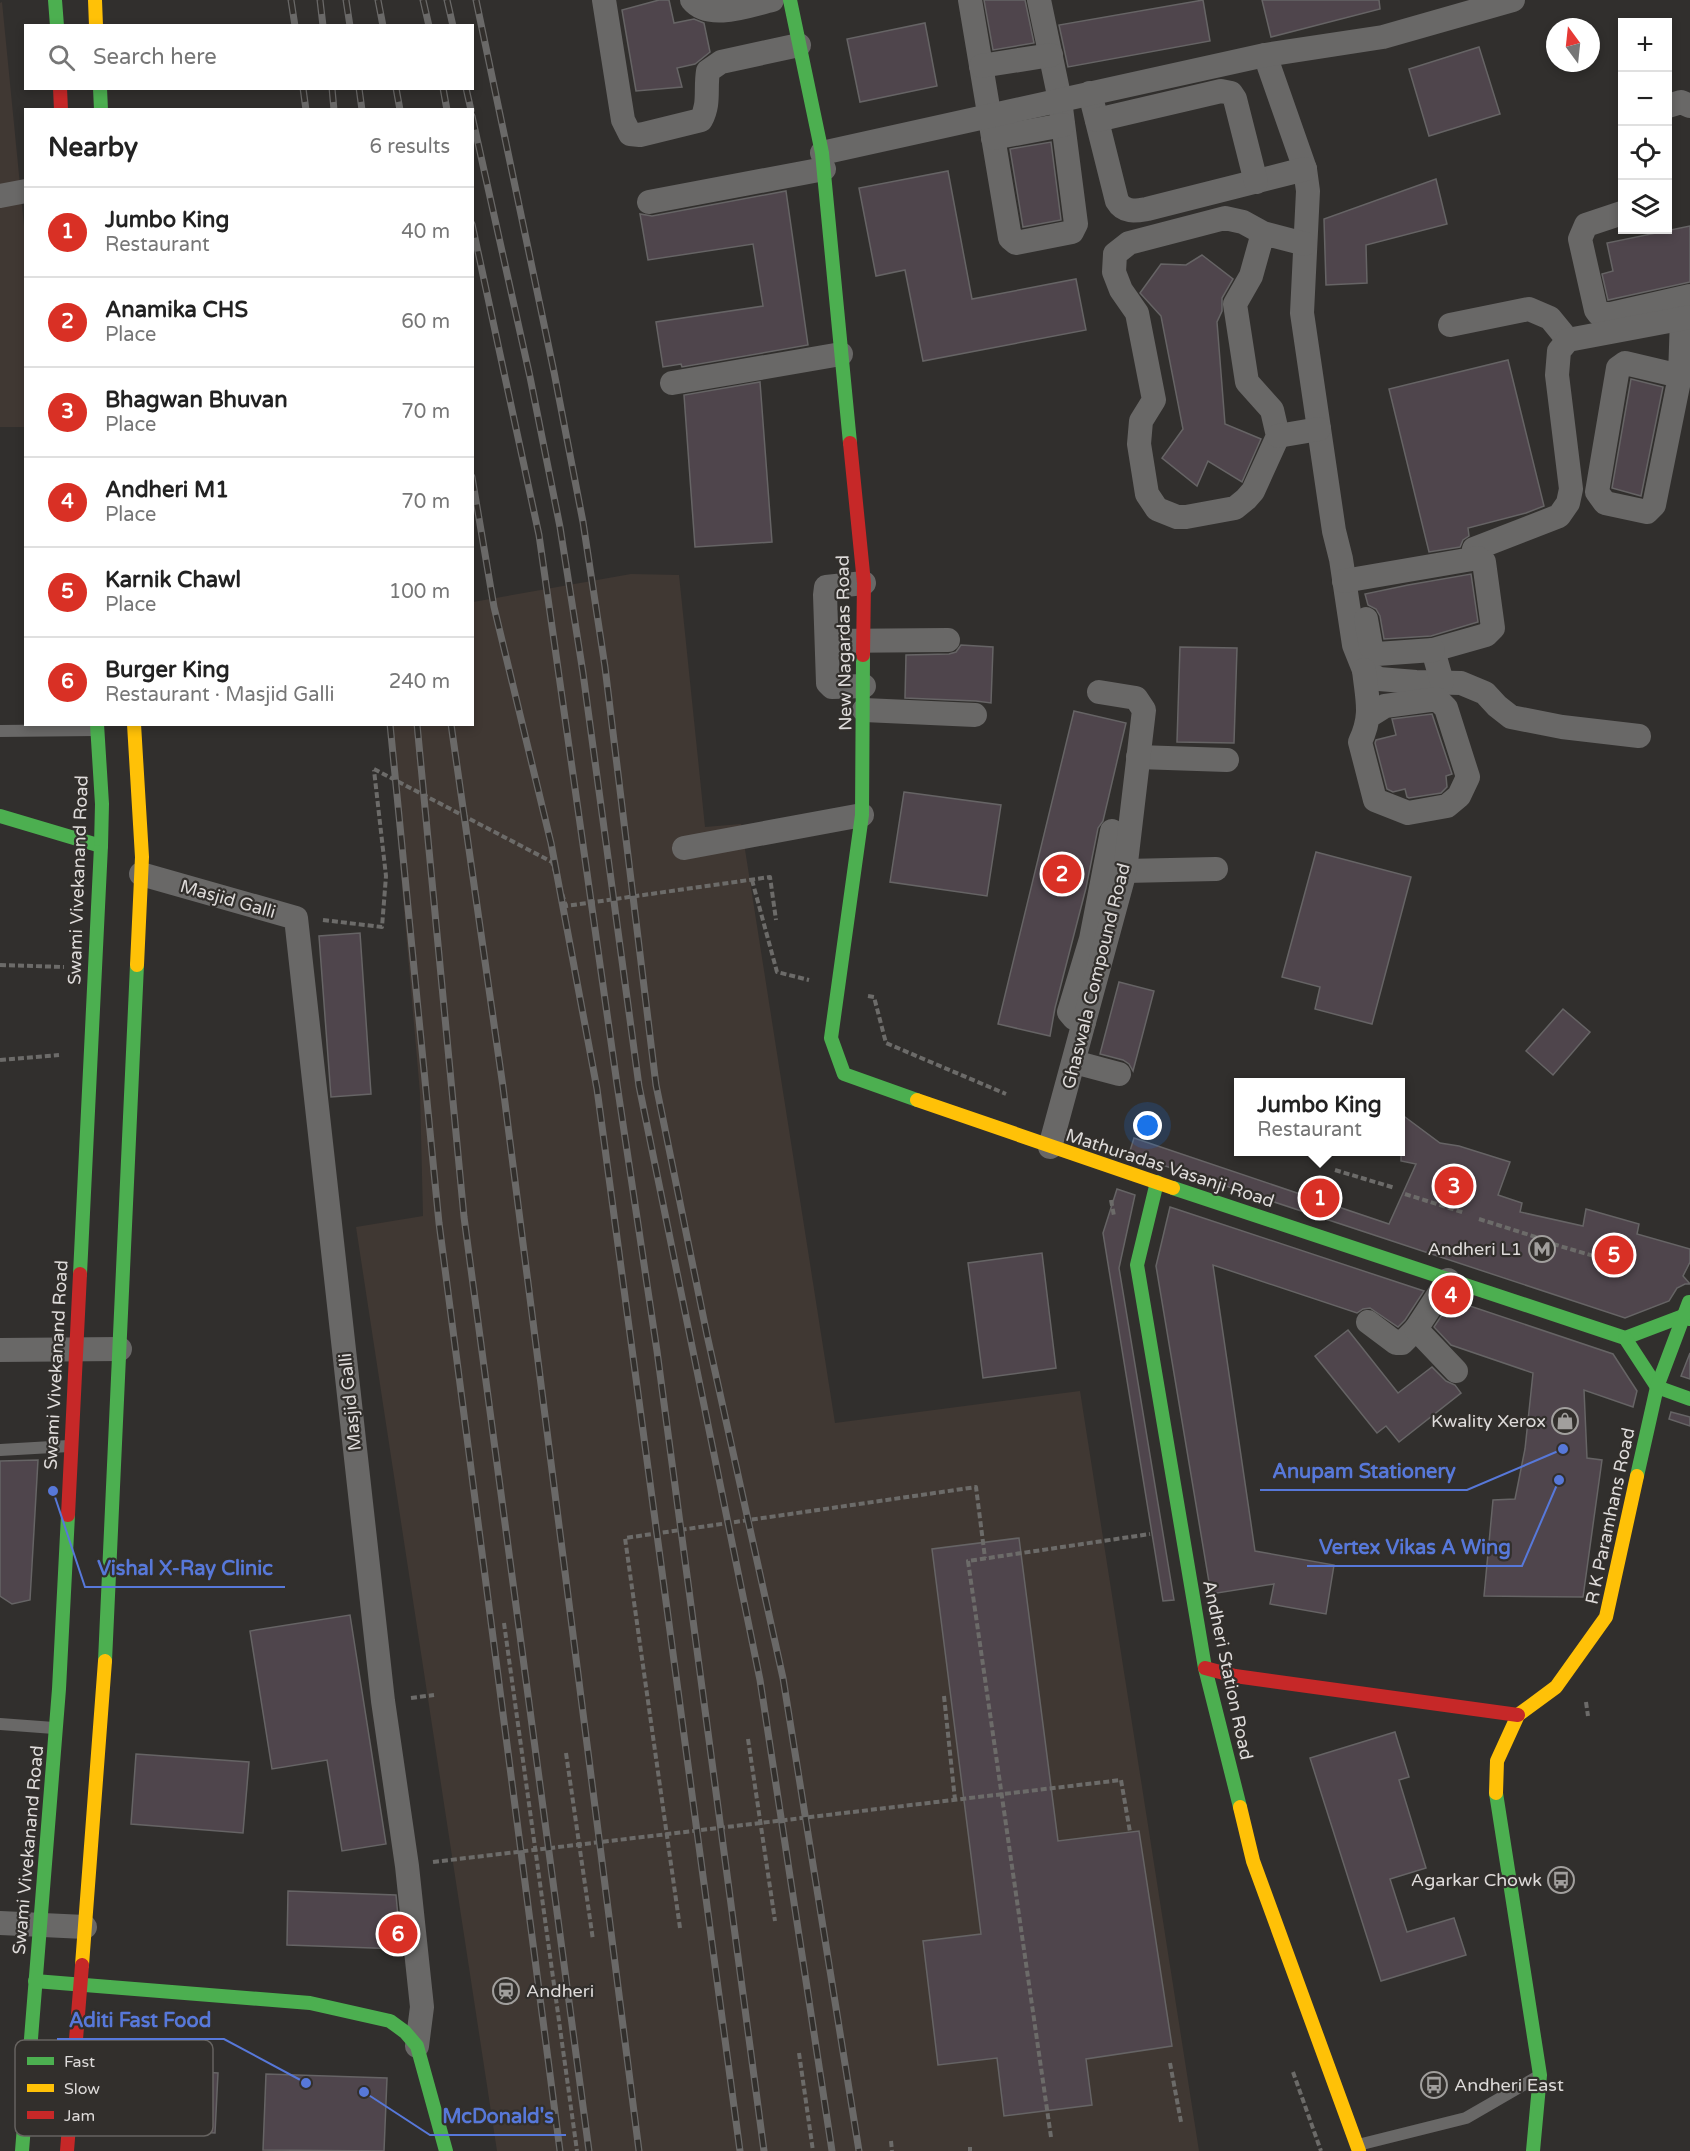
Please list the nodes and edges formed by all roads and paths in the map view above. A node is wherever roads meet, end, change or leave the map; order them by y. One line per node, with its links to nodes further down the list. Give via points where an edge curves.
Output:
1 (55, 0): 10 (main road)
2 (95, 0): 11 (main road)
3 (604, 0): 12 (street, via 623,120 630,134 701,120 707,108 708,71 721,62)
4 (692, 0): 5 (street, via 708,10)
5 (772, 0)
6 (790, 0): 12 (main road, New Nagardas Road)
7 (970, 0): 15 (street)
8 (1039, 0): 13 (street)
9 (1514, 0): 14 (street, via 1383,37)
10 (57, 24)
11 (96, 24)
12 (799, 45): 28 (main road, New Nagardas Road)
13 (1051, 55): 15 (street); 19 (street)
14 (1265, 55): 18 (street); 29 (street)
15 (981, 66): 27 (street)
16 (60, 90): 22 (main road)
17 (100, 90): 23 (main road)
18 (1089, 93): 19 (street); 25 (street)
19 (1060, 100): 24 (street); 26 (street)
20 (1672, 105): 21 (street, via 1681,102)
21 (1690, 106)
22 (61, 108)
23 (101, 108)
24 (1023, 120): 26 (street); 27 (street)
25 (1097, 120): 30 (street, via 1117,201 1127,210 1147,209); 30 (street, via 1175,95 1231,93)
26 (1063, 125): 27 (street, via 1076,224 1072,232 1016,243 1010,238)
27 (991, 127): 28 (street)
28 (823, 161): 33 (street); 41 (main road, New Nagardas Road)
29 (1305, 169): 30 (street); 36 (street)
30 (1256, 182)
31 (24, 191): 32 (street)
32 (0, 196)
33 (650, 202)
34 (1618, 215): 37 (street, via 1586,225 1581,233 1599,314)
35 (1263, 232): 36 (street); 45 (street, via 1251,276 1235,304 1247,382 1272,410); 45 (street, via 1225,218 1130,243 1115,254 1114,272 1124,296 1137,313 1154,400 1141,421 1138,444 1147,494 1157,509 1186,518 1235,508 1253,491)
36 (1305, 244): 44 (street, via 1302,313)
37 (1690, 296)
38 (1686, 317): 40 (street); 42 (street)
39 (1450, 325): 40 (street, via 1529,309 1550,318)
40 (1568, 340): 46 (street, via 1559,351 1557,375 1571,489 1568,503 1559,516)
41 (841, 354): 43 (street); 48 (main road, New Nagardas Road)
42 (1680, 376): 42 (street, via 1654,505 1647,512 1605,503 1597,492 1618,368 1625,363)
43 (672, 383)
44 (1319, 429): 45 (street); 47 (street, via 1334,531)
45 (1278, 436)
46 (1474, 549)
47 (1351, 580): 52 (street, via 1371,647 1377,654); 52 (street, via 1478,558 1484,562 1493,628 1486,635); 53 (street, via 1354,645)
48 (864, 583): 50 (main road, New Nagardas Road); 51 (street, via 826,587)
49 (948, 640): 50 (street)
50 (864, 647): 51 (street); 54 (main road, New Nagardas Road)
51 (827, 648): 54 (street, via 828,683 832,687)
52 (1433, 650): 55 (street)
53 (1364, 670): 55 (street, via 1379,679); 59 (street)
54 (864, 686): 57 (main road, New Nagardas Road)
55 (1432, 688): 59 (street); 59 (street, via 1446,708 1468,777 1459,796 1447,806 1408,813 1375,800 1360,742); 63 (street, via 1461,683 1485,693 1511,717)
56 (1100, 692): 64 (street, Ghaswala Compound Road, via 1136,698 1143,710)
57 (864, 711): 58 (street); 66 (main road, New Nagardas Road)
58 (975, 715)
59 (1370, 716)
60 (134, 726): 73 (main road)
61 (98, 727): 62 (lane); 69 (main road, Swami Vivekanand Road)
62 (0, 731)
63 (1639, 736)
64 (1138, 757): 65 (street); 72 (street, Ghaswala Compound Road)
65 (1227, 760)
66 (862, 815): 70 (street); 87 (main road, New Nagardas Road, via 831,1038 844,1074)
67 (0, 816): 69 (main road)
68 (1112, 831): 81 (street, via 1091,939 1070,1012)
69 (101, 846): 78 (main road, Swami Vivekanand Road)
70 (684, 848)
71 (1216, 869): 72 (street)
72 (1125, 871): 81 (street, Ghaswala Compound Road)
73 (141, 874): 75 (street, Masjid Galli); 104 (main road)
74 (752, 880): 75 (path, via 566,906 552,862 374,769 386,876 382,927); 76 (path, via 770,877); 79 (path, via 777,972)
75 (296, 918): 131 (street, Masjid Galli, via 383,1701)
76 (776, 920)
77 (0, 965): 78 (path)
78 (94, 968): 82 (main road, Swami Vivekanand Road)
79 (820, 983)
80 (864, 994): 86 (path, via 874,997 886,1043)
81 (1084, 1022): 84 (street, Ghaswala Compound Road)
82 (90, 1053): 83 (path); 106 (main road, Swami Vivekanand Road)
83 (0, 1060)
84 (1074, 1062): 85 (street); 88 (street, Ghaswala Compound Road)
85 (1119, 1074)
86 (1016, 1098)
87 (977, 1121): 88 (main road, Mathuradas Vasanji Road)
88 (1050, 1147): 90 (main road, Mathuradas Vasanji Road)
89 (1335, 1170): 91 (path)
90 (1157, 1182): 98 (main road, Mathuradas Vasanji Road); 115 (main road, Andheri Station Road, via 1137,1265)
91 (1395, 1188)
92 (1405, 1194): 93 (path)
93 (1466, 1213)
94 (1479, 1219): 95 (path)
95 (1539, 1238)
96 (1553, 1244): 97 (path)
97 (1614, 1262)
98 (1448, 1280): 102 (street); 103 (main road, Mathuradas Vasanji Road)
99 (1690, 1301): 100 (main road, R K Paramhans Road)
100 (1686, 1317): 103 (main road); 108 (main road, R K Paramhans Road)
101 (1368, 1322): 102 (street, via 1396,1343 1402,1343)
102 (1416, 1329): 107 (street)
103 (1625, 1338): 108 (main road)
104 (120, 1349): 106 (street); 135 (main road, via 104,1684)
105 (0, 1350): 106 (street)
106 (75, 1350): 110 (main road, Swami Vivekanand Road)
107 (1456, 1371)
108 (1657, 1387): 109 (main road); 118 (main road, R K Paramhans Road, via 1606,1617 1556,1686)
109 (1690, 1399)
110 (71, 1446): 111 (lane); 121 (main road, Swami Vivekanand Road)
111 (0, 1450)
112 (1159, 1533): 113 (path)
113 (985, 1558): 124 (path, via 968,1561); 128 (path, via 976,1487 625,1538)
114 (504, 1623): 130 (path)
115 (1205, 1668): 118 (main road, via 1285,1684); 151 (main road, Andheri Station Road, via 1253,1861)
116 (944, 1696): 125 (path)
117 (1586, 1702): 119 (path)
118 (1518, 1715): 145 (main road, R K Paramhans Road, via 1497,1761 1496,1796)
119 (1588, 1716)
120 (0, 1724): 121 (lane)
121 (56, 1728): 134 (main road, Swami Vivekanand Road)
122 (748, 1739): 126 (path)
123 (566, 1753): 129 (path)
124 (1002, 1794): 125 (path); 127 (path, via 1121,1780); 149 (path)
125 (955, 1800): 126 (path)
126 (761, 1823): 128 (path); 132 (path)
127 (1130, 1832)
128 (665, 1834): 129 (path); 136 (path)
129 (579, 1845): 130 (path); 137 (path)
130 (534, 1850): 131 (path); 155 (path)
131 (407, 1866): 142 (street, Masjid Galli, via 422,2007)
132 (775, 1921)
133 (0, 1923): 134 (street)
134 (40, 1925): 135 (street); 138 (main road, Swami Vivekanand Road)
135 (86, 1927): 139 (main road)
136 (680, 1928)
137 (593, 1940)
138 (35, 1981): 139 (main road); 140 (main road, Swami Vivekanand Road)
139 (81, 1986): 141 (main road); 142 (main road, via 310,2003 390,2021)
140 (30, 2040)
141 (76, 2040)
142 (417, 2046): 154 (main road)
143 (799, 2053): 156 (path)
144 (1170, 2063): 146 (path)
145 (1540, 2075): 151 (lane, via 1466,2118); 158 (main road, R K Paramhans Road)
146 (1181, 2121)
147 (23, 2136): 152 (main road, Swami Vivekanand Road)
148 (68, 2136): 153 (main road)
149 (1051, 2137)
150 (891, 2141): 157 (path)
151 (1358, 2148)
152 (22, 2151)
153 (67, 2151)
154 (446, 2151)
155 (577, 2151)
156 (813, 2151)
157 (892, 2151)
158 (1533, 2151)

